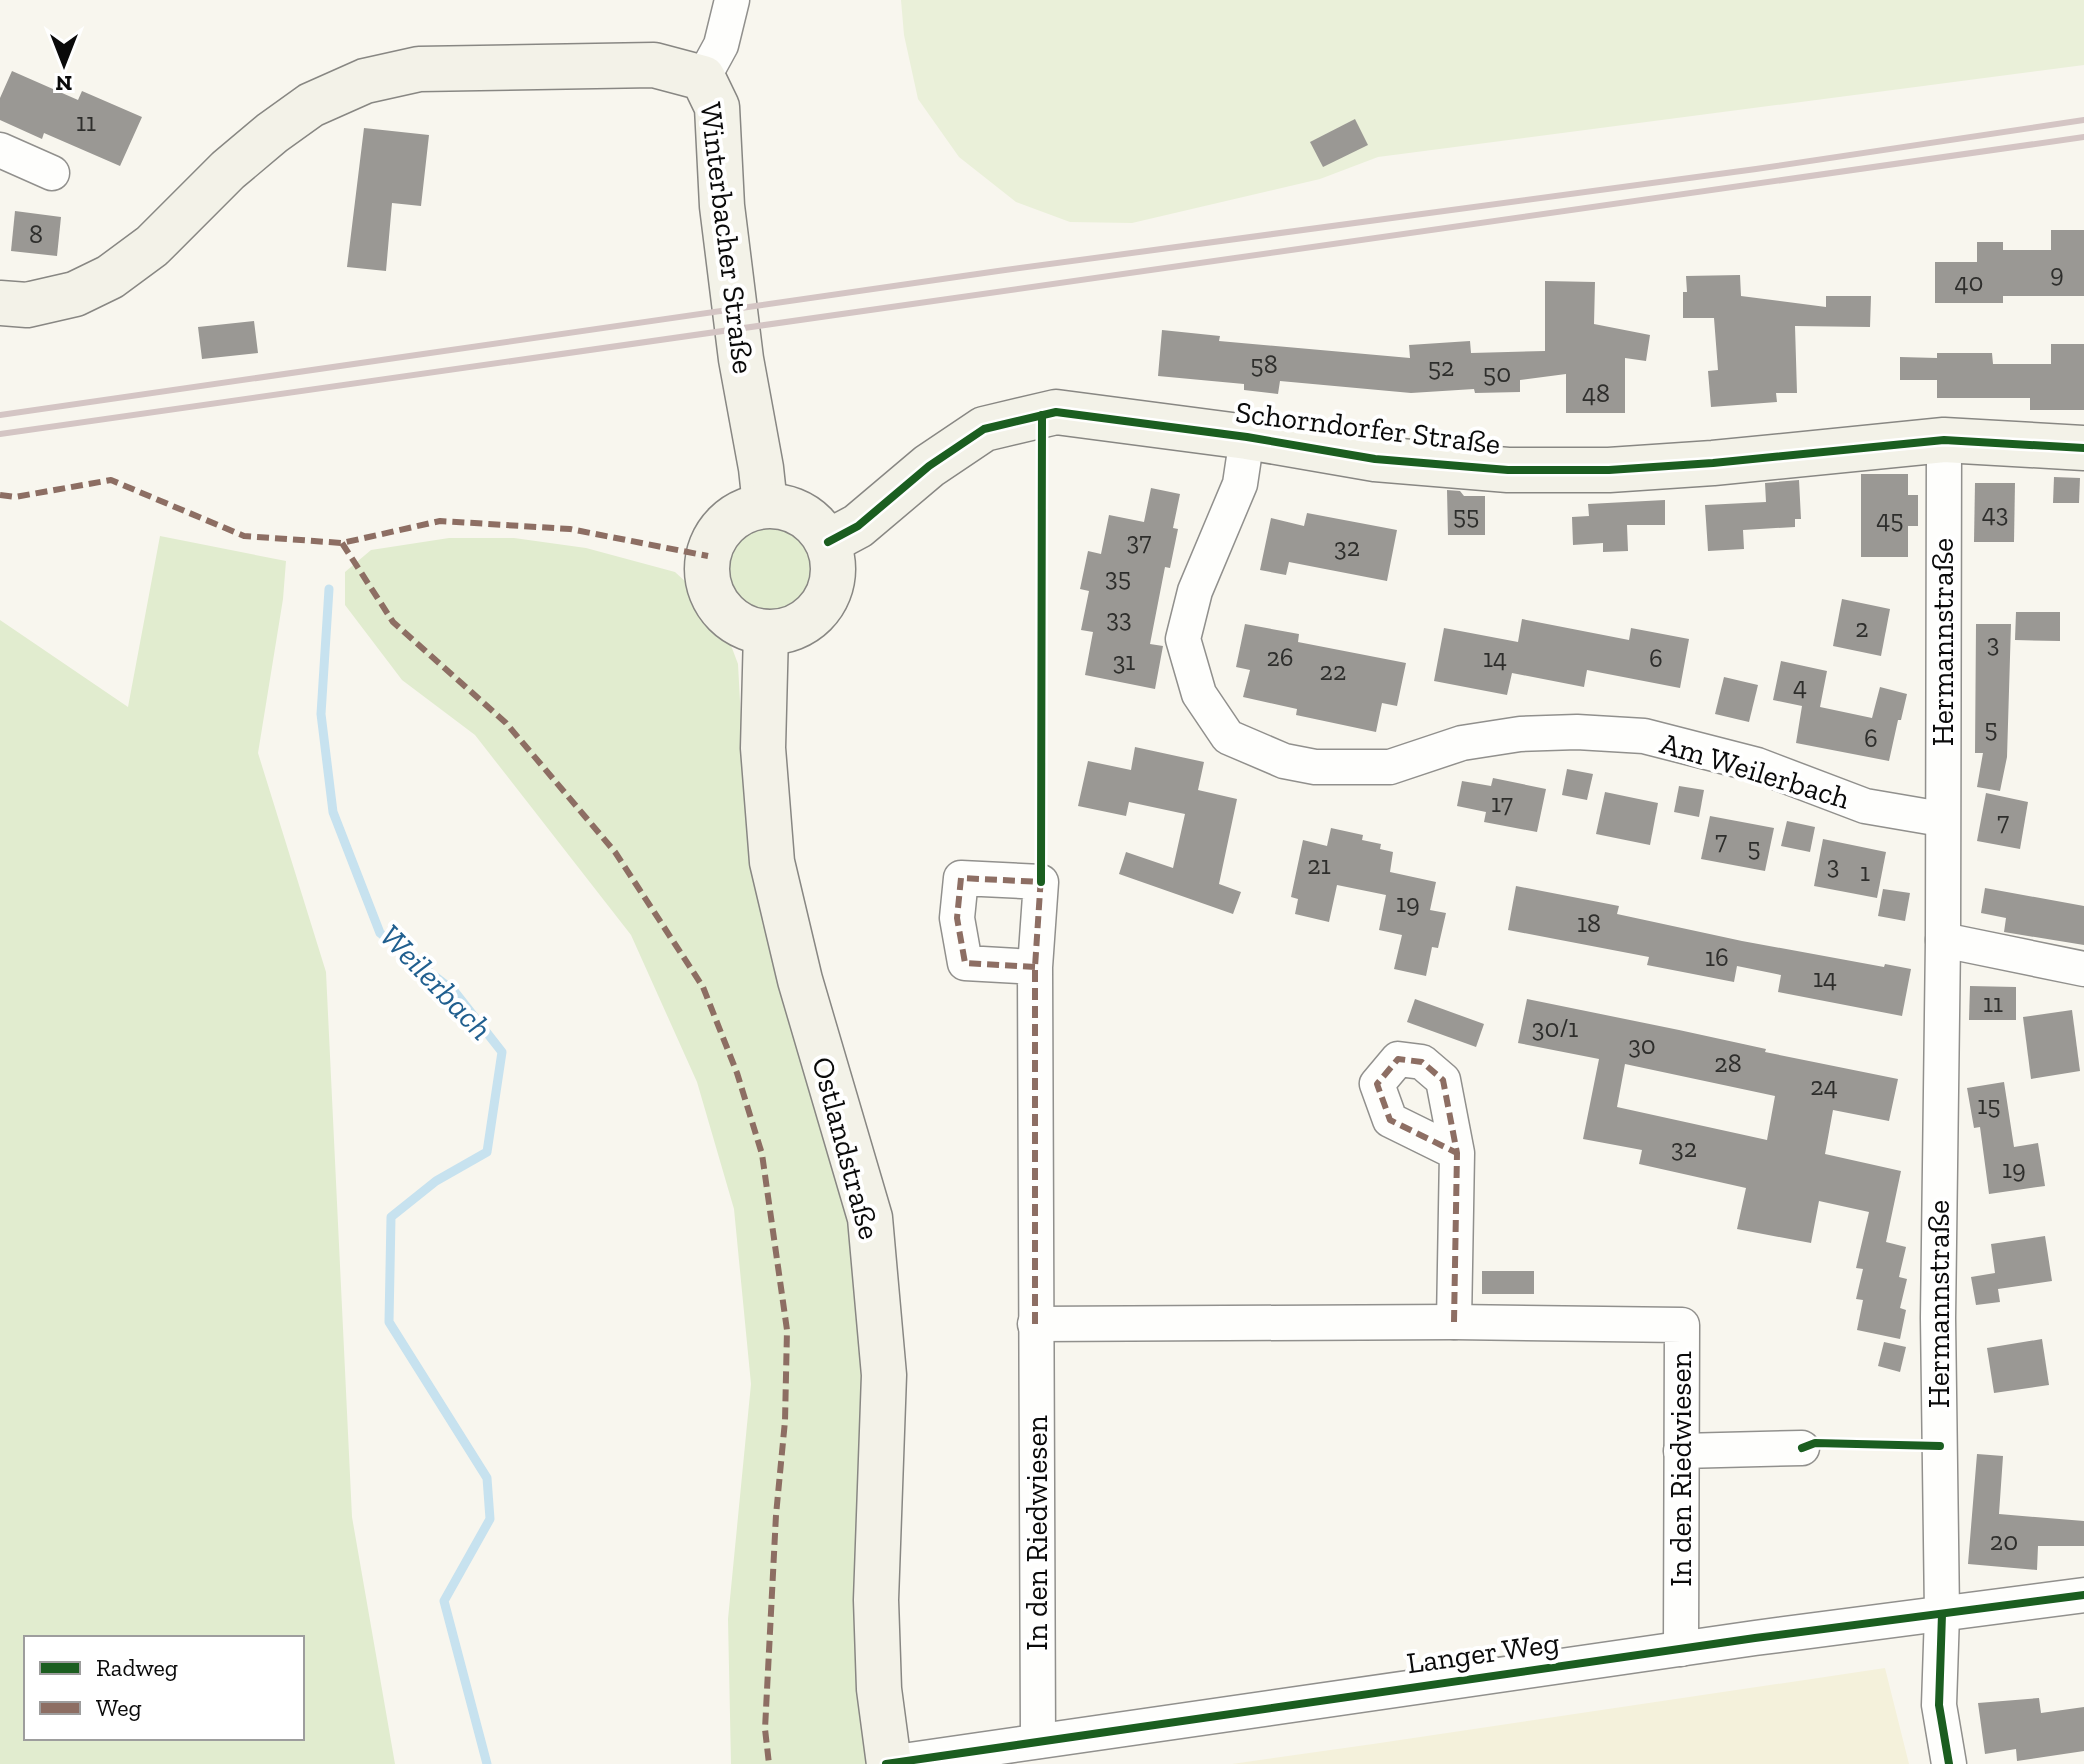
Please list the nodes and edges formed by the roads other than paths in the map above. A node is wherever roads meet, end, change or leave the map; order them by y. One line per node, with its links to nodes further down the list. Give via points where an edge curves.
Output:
1 (732, 0): 2 (street, via 721,45)
2 (703, 78): 5 (street, Winterbacher Straße, via 654,65 419,69 365,81 311,105 272,133 152,246 110,277 75,294 27,305); 9 (street, Winterbacher Straße, via 717,107 728,252)
3 (0, 150): 4 (street)
4 (52, 173)
5 (0, 303)
6 (1247, 437): 7 (street, Schorndorfer Straße, via 1375,459 1508,470 1713,463); 10 (street, Schorndorfer Straße, via 1056,412 984,429 929,466 858,526); 12 (street, Am Weilerbach, via 1240,484 1195,591 1183,639 1199,694 1228,737 1284,761 1315,767 1390,767 1462,743 1520,734 1644,736 1757,765 1865,806)
7 (1944, 440): 8 (street, Schorndorfer Straße); 12 (street, Hermannstraße)
8 (2084, 448)
9 (765, 505): 10 (street, via 803,514); 11 (street, via 728,521 715,537 707,577 727,615)
10 (828, 542): 11 (street, via 834,563 823,605 788,630)
11 (766, 632): 25 (street, Ostlandstraße, via 763,748 772,862 800,980 870,1218 884,1375 876,1600 879,1689)
12 (1941, 819): 13 (street, Hermannstraße)
13 (1943, 940): 15 (street); 22 (street, Hermannstraße, via 1938,1318)
14 (1035, 967): 18 (street, In den Riedwiesen)
15 (2084, 969)
16 (1457, 1153): 17 (street)
17 (1454, 1322): 18 (street, In den Riedwiesen); 20 (street, In den Riedwiesen, via 1682,1325)
18 (1035, 1324): 24 (street, In den Riedwiesen)
19 (1802, 1448): 20 (street)
20 (1681, 1451): 23 (street, In den Riedwiesen)
21 (2084, 1595): 22 (street, Langer Weg)
22 (1942, 1614): 23 (street, Langer Weg); 26 (street, Hermannstraße, via 1939,1705)
23 (1681, 1649): 24 (street, Langer Weg)
24 (1038, 1741): 25 (street, Langer Weg)
25 (889, 1763)
26 (1949, 1764)

